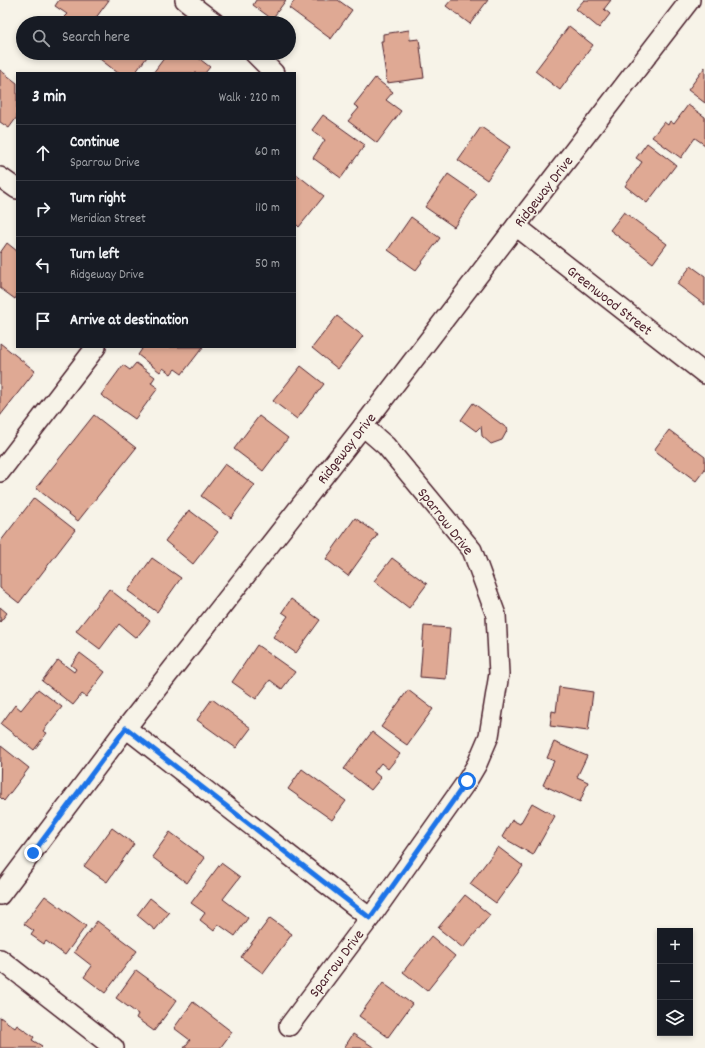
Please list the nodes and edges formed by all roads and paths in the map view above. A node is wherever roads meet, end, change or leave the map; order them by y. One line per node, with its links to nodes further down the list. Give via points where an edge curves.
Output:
1 (185, 0): 3 (street)
2 (690, 0): 8 (street, Ridgeway Drive)
3 (206, 16)
4 (261, 60): 5 (street)
5 (273, 72)
6 (0, 177): 7 (street)
7 (16, 189)
8 (516, 226): 10 (street, Greenwood Street); 11 (street, Ridgeway Drive)
9 (95, 348): 12 (street)
10 (705, 374)
11 (364, 426): 13 (street, Ridgeway Drive); 15 (street, Sparrow Drive, via 386,446 472,550 496,615 499,674 489,736 477,764)
12 (0, 472)
13 (126, 728): 14 (street, Ridgeway Drive); 15 (street)
14 (0, 895)
15 (370, 918): 17 (street, Sparrow Drive)
16 (0, 959): 18 (street)
17 (289, 1026)
18 (114, 1048)

